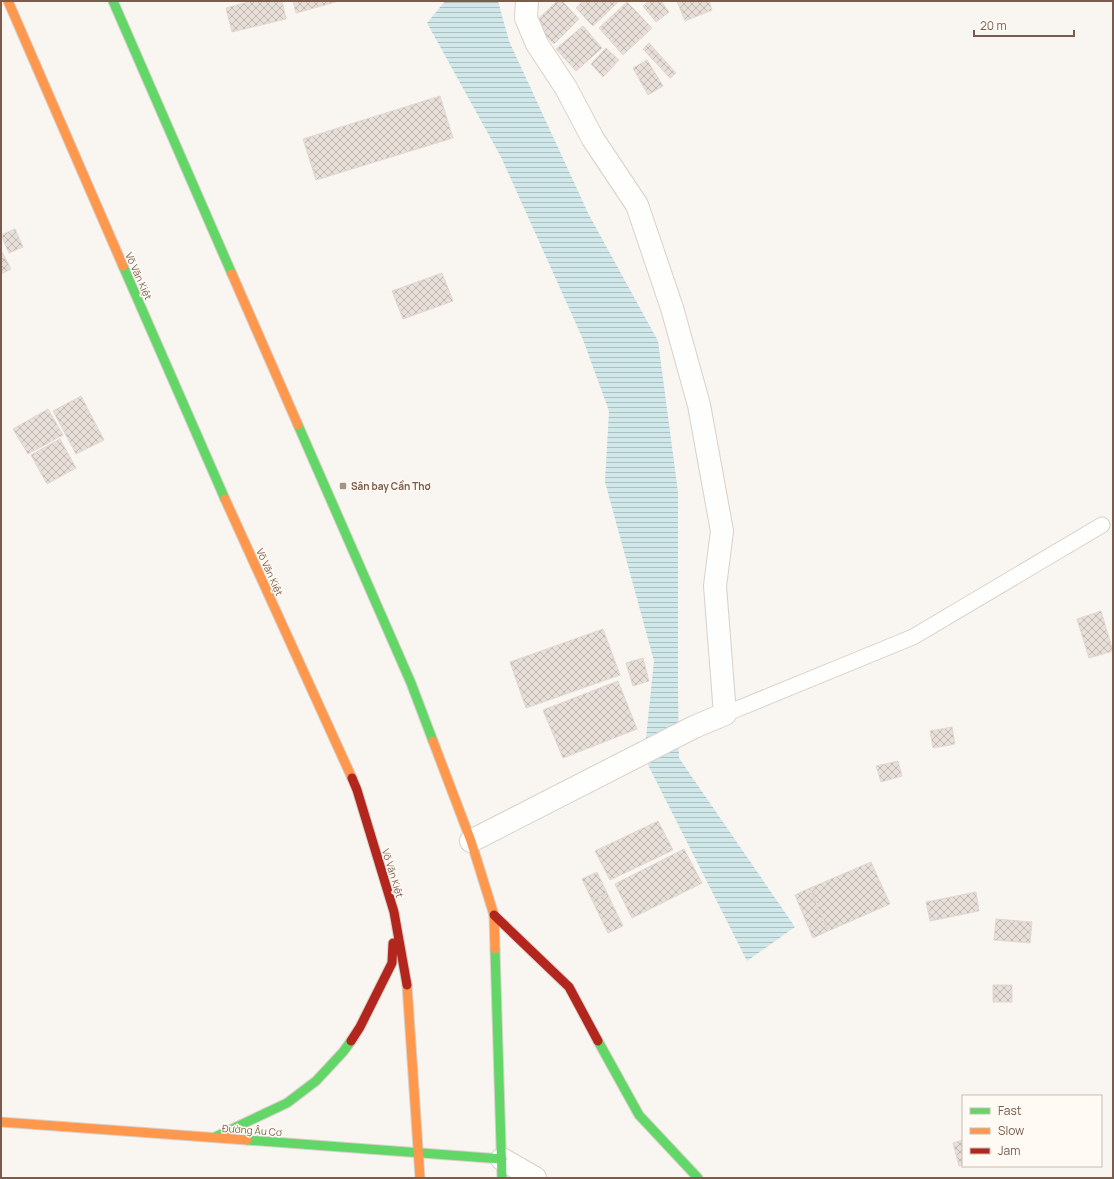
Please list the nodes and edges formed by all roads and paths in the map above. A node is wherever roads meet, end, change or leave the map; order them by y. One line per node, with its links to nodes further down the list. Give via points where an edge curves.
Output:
1 (8, 1): 7 (main road, Võ Văn Kiệt, via 203,449 357,790)
2 (113, 1): 6 (main road, via 411,683)
3 (527, 1): 5 (street, via 526,18 537,44 566,88 593,139 637,205 672,308 695,390 722,531 715,586)
4 (1102, 525): 5 (lane, via 913,637)
5 (725, 714): 6 (street, via 694,727)
6 (471, 841): 8 (main road)
7 (394, 912): 10 (main road, via 392,963 360,1027 343,1052 316,1081 287,1103); 11 (main road, Võ Văn Kiệt, via 407,987)
8 (494, 915): 12 (main road); 15 (main road, via 569,987 639,1115)
9 (1, 1122): 10 (main road, Đường Âu Cơ)
10 (213, 1138): 11 (main road, Đường Âu Cơ)
11 (418, 1153): 12 (main road, Đường Âu Cơ); 13 (main road, Võ Văn Kiệt)
12 (502, 1169): 14 (street)
13 (420, 1178)
14 (536, 1178)
15 (698, 1178)

